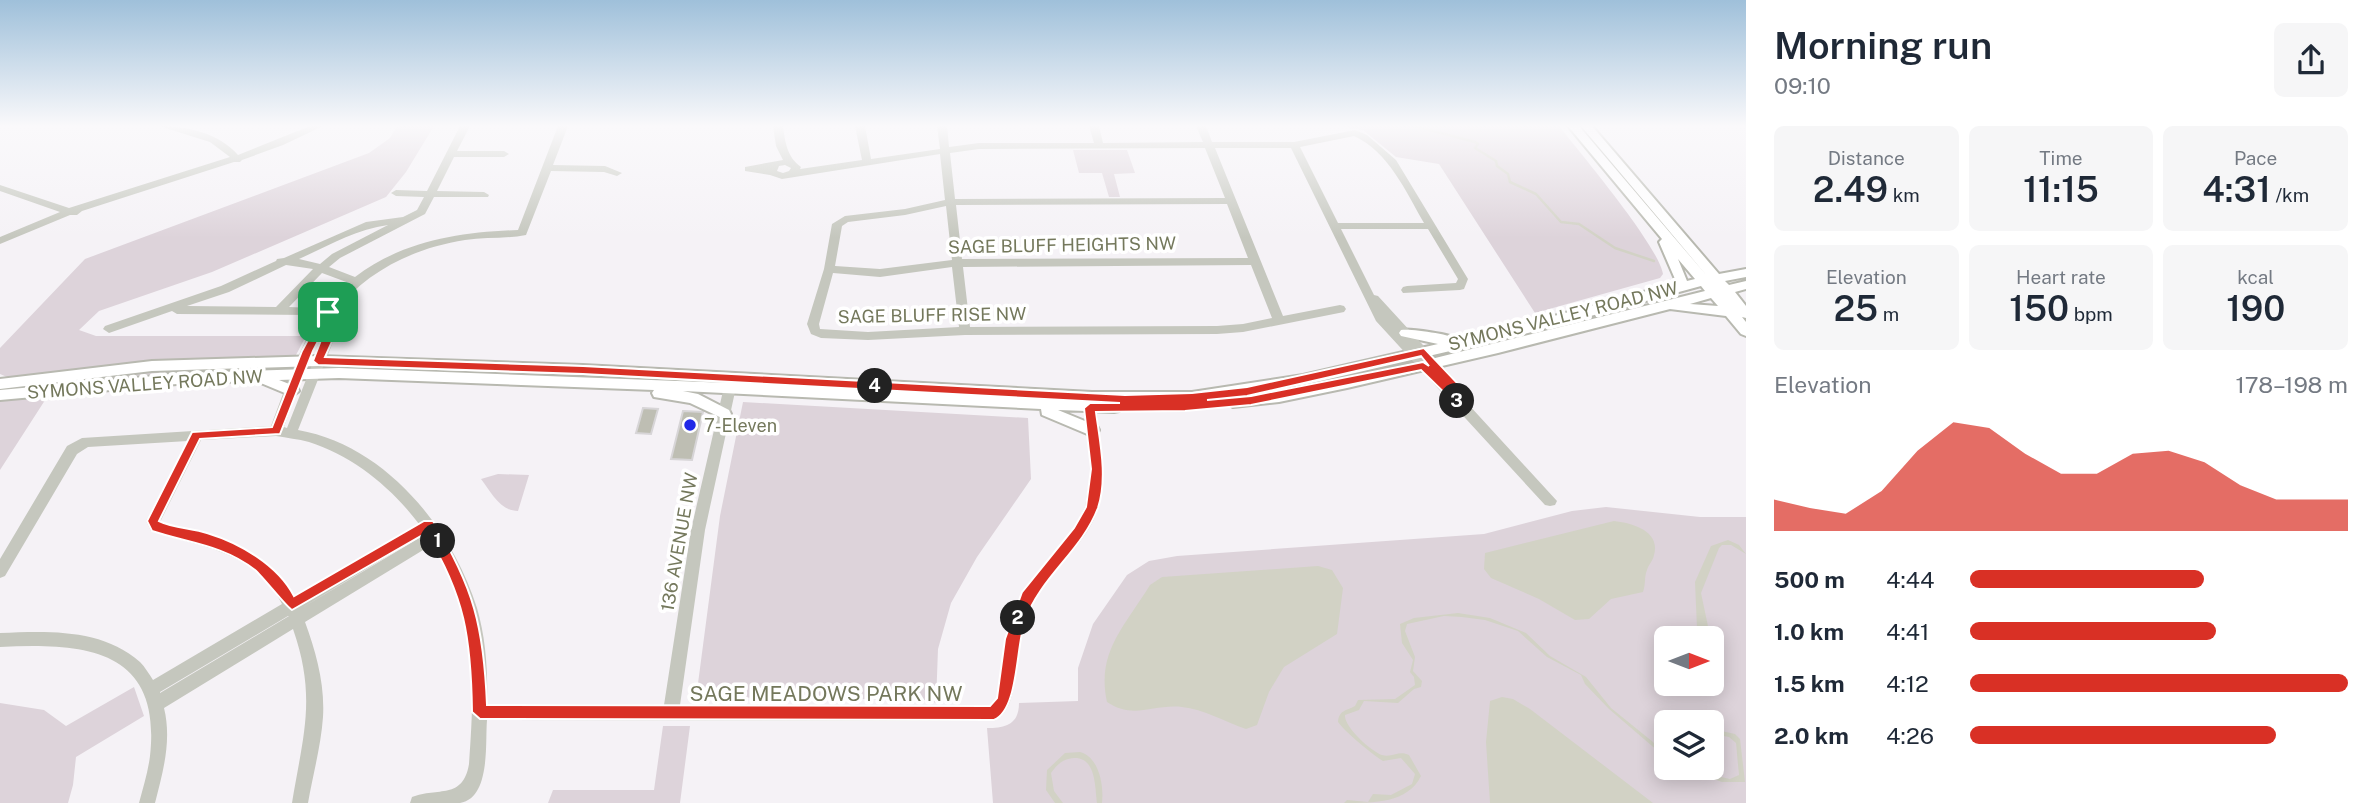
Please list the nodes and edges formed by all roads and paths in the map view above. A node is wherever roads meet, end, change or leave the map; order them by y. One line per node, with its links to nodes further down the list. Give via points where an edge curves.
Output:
1 (226, 163): 20 (street)
2 (445, 163): 16 (street)
3 (549, 163): 12 (street)
4 (783, 163): 5 (street, via 783,169)
5 (864, 163)
6 (946, 163): 19 (street)
7 (1216, 163): 18 (street)
8 (1304, 163): 22 (street)
9 (1394, 163): 23 (street)
10 (1605, 163): 24 (main road)
11 (1616, 163): 34 (main road)
12 (547, 168): 13 (street); 32 (street, via 522,233 468,235 424,244 390,258)
13 (617, 173)
14 (0, 188): 20 (street)
15 (396, 192): 16 (street)
16 (430, 194): 17 (street); 21 (street, via 421,212)
17 (484, 195)
18 (1231, 201): 19 (street, SAGE BLUFF RISE NW); 27 (street)
19 (952, 202): 28 (street); 30 (street, SAGE BLUFF RISE NW, via 845,219 837,224)
20 (73, 213): 25 (street)
21 (401, 220): 26 (street, via 361,227); 29 (street)
22 (1336, 226): 23 (street); 38 (street)
23 (1432, 226): 36 (street, via 1463,284)
24 (1659, 228): 34 (main road); 35 (main road, via 1681,279)
25 (0, 241)
26 (281, 261): 29 (street); 37 (street)
27 (1255, 261): 28 (street, SAGE BLUFF HEIGHTS NW); 48 (street)
28 (959, 263): 30 (street, SAGE BLUFF HEIGHTS NW, via 880,273); 50 (street)
29 (320, 269): 32 (street); 43 (street)
30 (829, 269): 50 (street, SAGE BLUFF RISE NW, via 813,324 821,334)
31 (1746, 273): 34 (main road, SYMONS VALLEY ROAD NW)
32 (357, 282): 45 (street)
33 (1746, 285): 34 (main road, SYMONS VALLEY ROAD NW)
34 (1715, 286): 35 (main road, SYMONS VALLEY ROAD NW); 39 (main road, SYMONS VALLEY ROAD NW); 46 (main road); 47 (main road)
35 (1678, 287): 53 (main road, SYMONS VALLEY ROAD NW)
36 (1407, 290)
37 (209, 295): 41 (street); 42 (street, via 203,303)
38 (1372, 297): 52 (street); 54 (street, via 1380,318)
39 (1663, 306): 46 (main road); 54 (main road, SYMONS VALLEY ROAD NW, via 1587,328)
40 (1340, 309): 48 (street, SAGE BLUFF RISE NW)
41 (166, 310): 42 (street); 49 (street)
42 (206, 310): 43 (street)
43 (279, 311): 44 (street)
44 (309, 311)
45 (328, 312): 55 (street); 56 (street, via 334,324)
46 (1730, 312): 51 (main road)
47 (1746, 314)
48 (1279, 321): 50 (street, SAGE BLUFF RISE NW, via 1216,330)
49 (109, 329)
50 (965, 331)
51 (1746, 331)
52 (1406, 333): 53 (main road); 54 (street)
53 (1475, 340): 54 (main road, SYMONS VALLEY ROAD NW)
54 (1423, 359): 63 (main road, SYMONS VALLEY ROAD NW, via 1251,400 1185,406); 70 (street)
55 (301, 367): 56 (main road, SYMONS VALLEY ROAD NW); 57 (main road, SYMONS VALLEY ROAD NW); 59 (main road, SYMONS VALLEY ROAD NW, via 152,366); 61 (street)
56 (316, 367): 58 (main road, SYMONS VALLEY ROAD NW); 60 (main road, SYMONS VALLEY ROAD NW); 68 (street)
57 (250, 375): 61 (main road); 62 (main road, SYMONS VALLEY ROAD NW)
58 (731, 383): 60 (main road, SYMONS VALLEY ROAD NW); 63 (main road, SYMONS VALLEY ROAD NW); 64 (main road, SYMONS VALLEY ROAD NW); 65 (street, 136 AVENUE NW)
59 (0, 384)
60 (624, 384): 65 (main road, via 693,398)
61 (292, 391): 67 (street)
62 (0, 395)
63 (1089, 402): 64 (main road, SYMONS VALLEY ROAD NW); 66 (street, SAGE MEADOWS PARK NW)
64 (1022, 404): 66 (main road, via 1070,418)
65 (724, 414): 77 (street, 136 AVENUE NW, via 698,530)
66 (1092, 430): 77 (street, SAGE MEADOWS PARK NW, via 1097,478 1092,507 1079,532 1027,596 1012,639 1004,700 994,713)
67 (276, 431): 68 (street); 69 (street)
68 (291, 433): 71 (street, via 333,447 387,479)
69 (197, 435): 72 (street, via 86,442 72,450); 73 (street, via 153,521 156,527 206,538 236,551 283,588)
70 (1550, 501)
71 (431, 530): 73 (street); 76 (street, via 452,564 473,622)
72 (0, 572)
73 (294, 610): 75 (street); 79 (street, via 312,666 315,717)
74 (0, 640): 75 (street, via 76,640 104,648 130,660)
75 (155, 695): 78 (street, via 161,735)
76 (480, 712): 77 (street, SAGE MEADOWS PARK NW); 80 (street, via 474,779 464,793)
77 (671, 713)
78 (147, 803)
79 (300, 803)
80 (418, 803)

